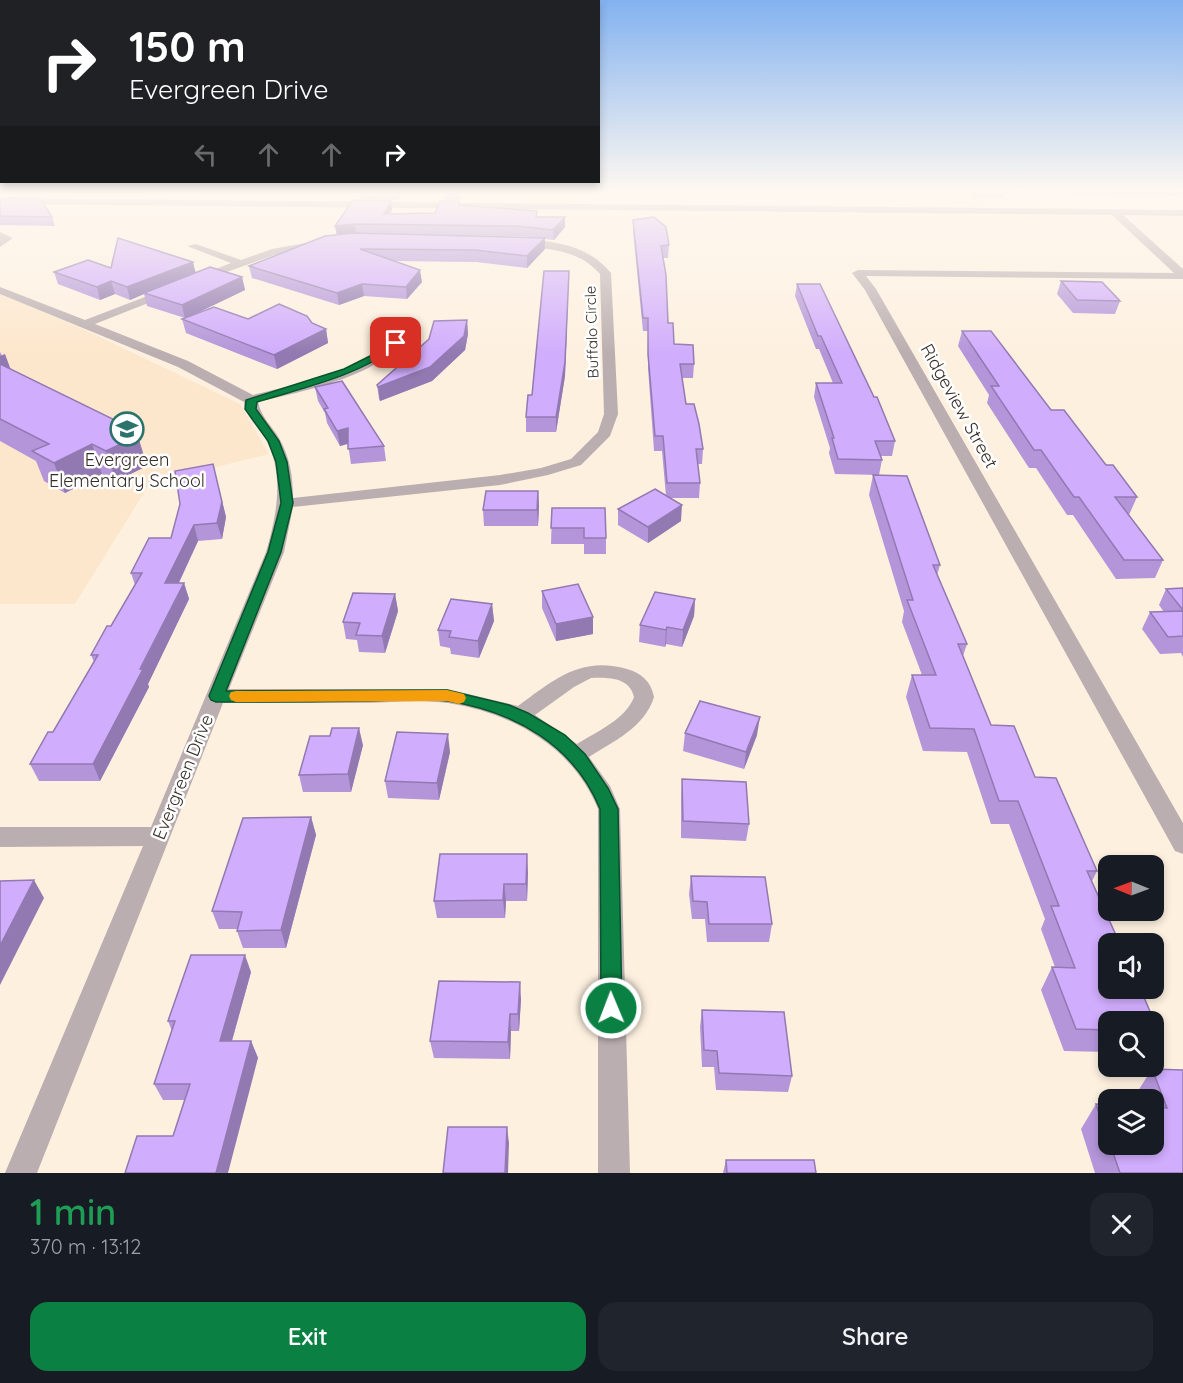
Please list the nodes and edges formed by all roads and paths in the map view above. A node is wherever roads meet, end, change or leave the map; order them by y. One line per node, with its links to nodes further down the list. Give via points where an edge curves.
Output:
1 (305, 245): 5 (street)
2 (548, 245): 11 (street, Buffalo Circle, via 582,252 605,273 611,414 599,441 576,462 518,478)
3 (1149, 245): 6 (street)
4 (192, 246): 5 (street)
5 (240, 263): 9 (street)
6 (1183, 276): 17 (street, Ridgeview Street, via 858,273)
7 (0, 290): 9 (street)
8 (387, 320): 10 (street, via 399,332 396,343 378,356 347,371)
9 (86, 324): 10 (street, via 183,364)
10 (252, 400): 11 (street, Evergreen Drive, via 251,409 274,441 282,462)
11 (287, 503): 12 (street, Evergreen Drive, via 275,552)
12 (216, 696): 13 (street, via 447,696); 15 (street, Evergreen Drive)
13 (519, 716): 14 (street); 14 (street, via 580,674 608,670 632,678 641,686 644,697 640,711)
14 (576, 755): 19 (street, via 609,809)
15 (159, 836): 16 (street); 18 (street, Evergreen Drive)
16 (0, 837)
17 (1183, 843)
18 (21, 1173)
19 (614, 1173)

